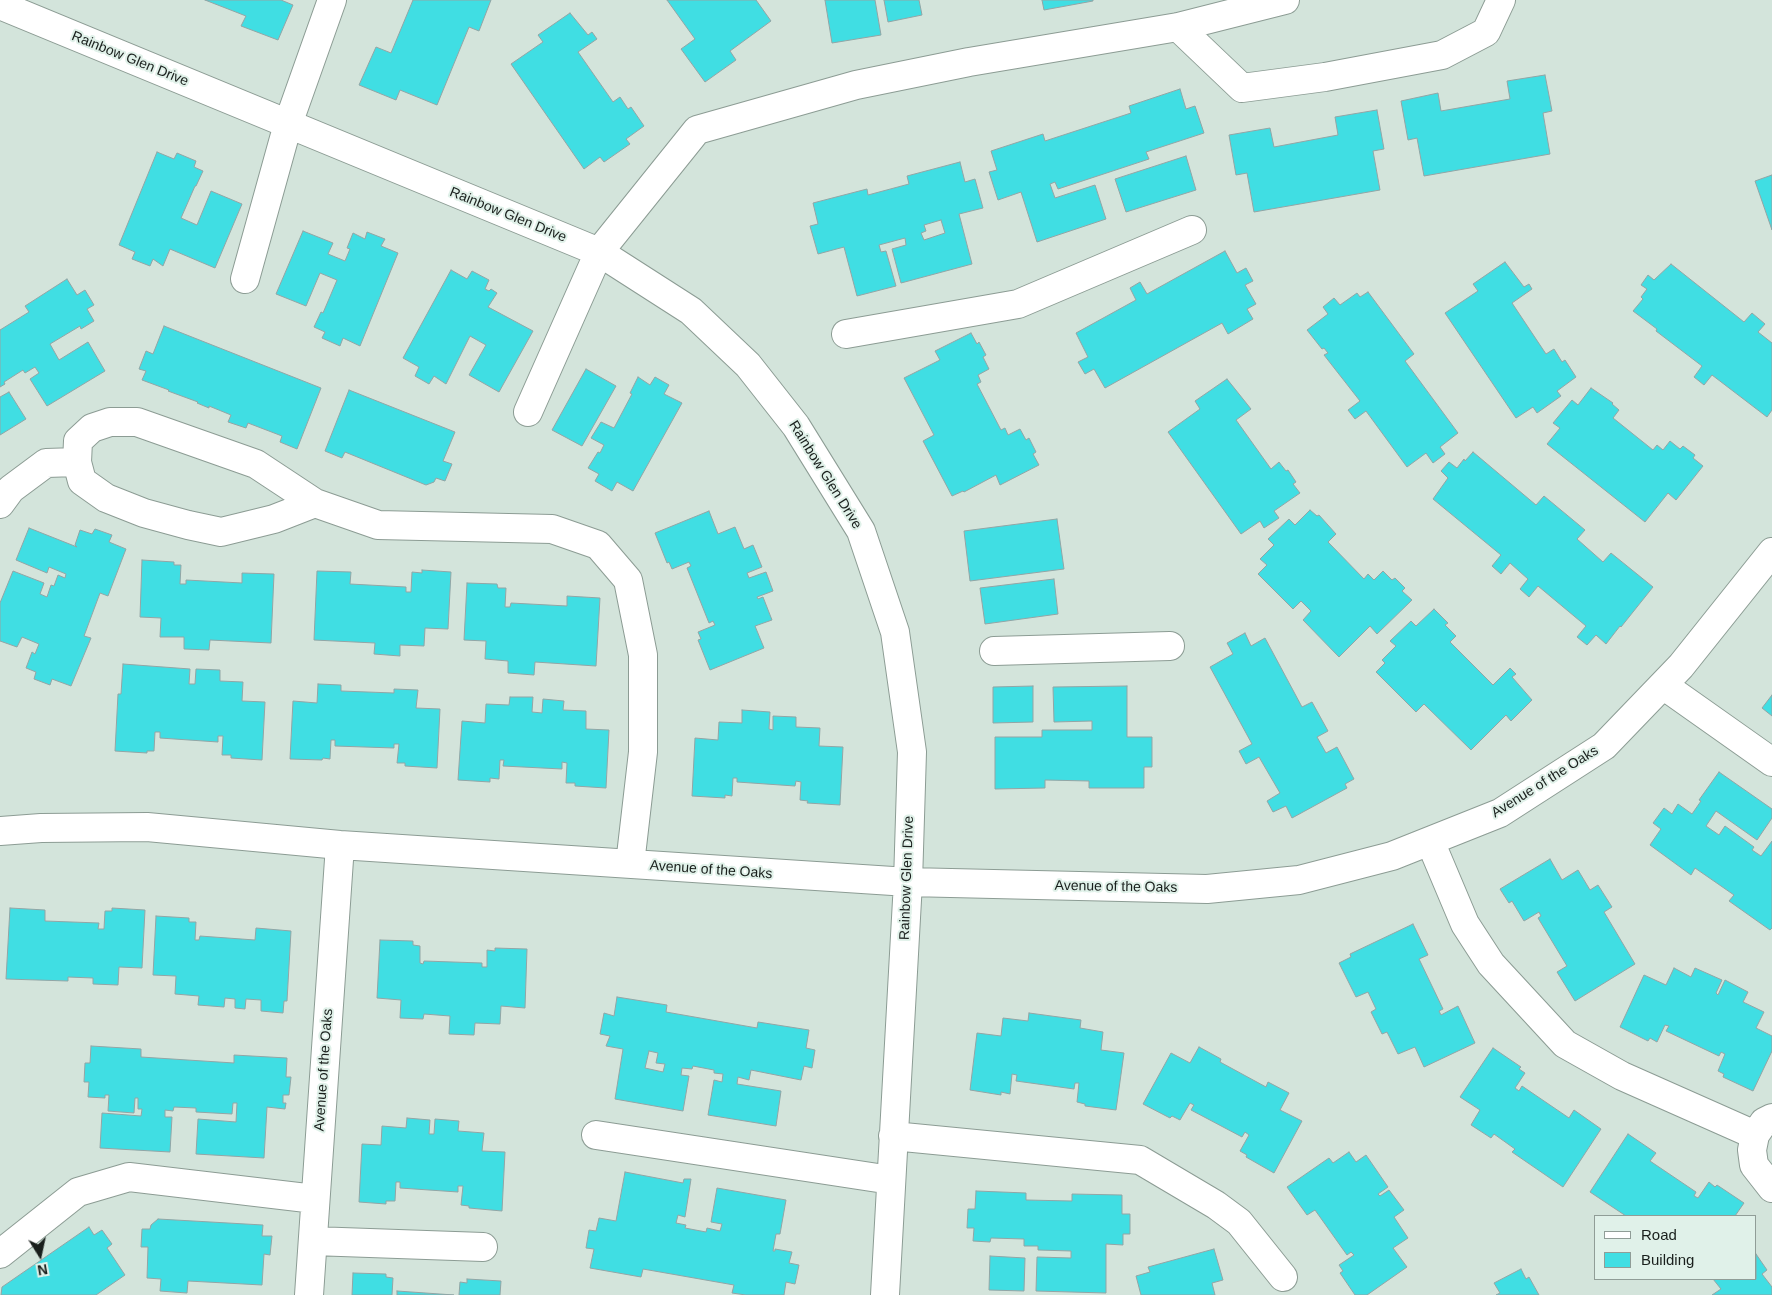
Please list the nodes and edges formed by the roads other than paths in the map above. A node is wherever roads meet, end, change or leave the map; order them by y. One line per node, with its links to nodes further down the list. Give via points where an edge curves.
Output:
1 (332, 0): 6 (street)
2 (1285, 0): 5 (street)
3 (1501, 0): 5 (street, via 1486,32 1442,55 1242,88)
4 (0, 5): 6 (street, Rainbow Glen Drive)
5 (1178, 27): 8 (street, via 969,62 856,85 697,130)
6 (288, 124): 8 (street, Rainbow Glen Drive); 9 (street)
7 (1192, 230): 10 (street, via 1018,304)
8 (599, 252): 11 (street); 24 (street, Rainbow Glen Drive, via 691,311 748,365 796,426 861,531 895,632 912,752)
9 (245, 279)
10 (846, 334)
11 (528, 412)
12 (77, 462): 13 (street, via 82,481 106,498 144,513 221,532); 13 (street, via 78,441 92,428 110,422 136,422 256,464); 14 (street, via 46,463 11,489)
13 (315, 503): 23 (street, via 378,526 552,529 598,545 628,580 643,655 643,752)
14 (0, 504)
15 (1772, 552): 18 (street, Avenue of the Oaks, via 1681,666)
16 (1170, 646): 17 (street)
17 (994, 651)
18 (1662, 685): 19 (street); 21 (street, Avenue of the Oaks, via 1604,746 1500,813)
19 (1772, 762)
20 (0, 831): 22 (street, Avenue of the Oaks, via 147,827)
21 (1430, 841): 24 (street, Avenue of the Oaks, via 1392,856 1299,880 1207,889); 25 (street, via 1465,924 1491,964 1565,1044 1622,1076)
22 (340, 845): 23 (street, Avenue of the Oaks); 30 (street, Avenue of the Oaks)
23 (630, 864): 24 (street, Avenue of the Oaks)
24 (908, 882): 27 (street, Rainbow Glen Drive)
25 (1764, 1126): 29 (street, via 1752,1150 1754,1165)
26 (596, 1135): 28 (street)
27 (893, 1136): 28 (street, Rainbow Glen Drive); 34 (street, via 1140,1160 1239,1222)
28 (891, 1180): 36 (street, Rainbow Glen Drive)
29 (1772, 1188)
30 (316, 1199): 31 (street, Avenue of the Oaks); 33 (street, via 129,1177 78,1192)
31 (313, 1241): 32 (street); 35 (street, Avenue of the Oaks)
32 (483, 1247)
33 (0, 1254)
34 (1284, 1277)
35 (309, 1295)
36 (885, 1295)

